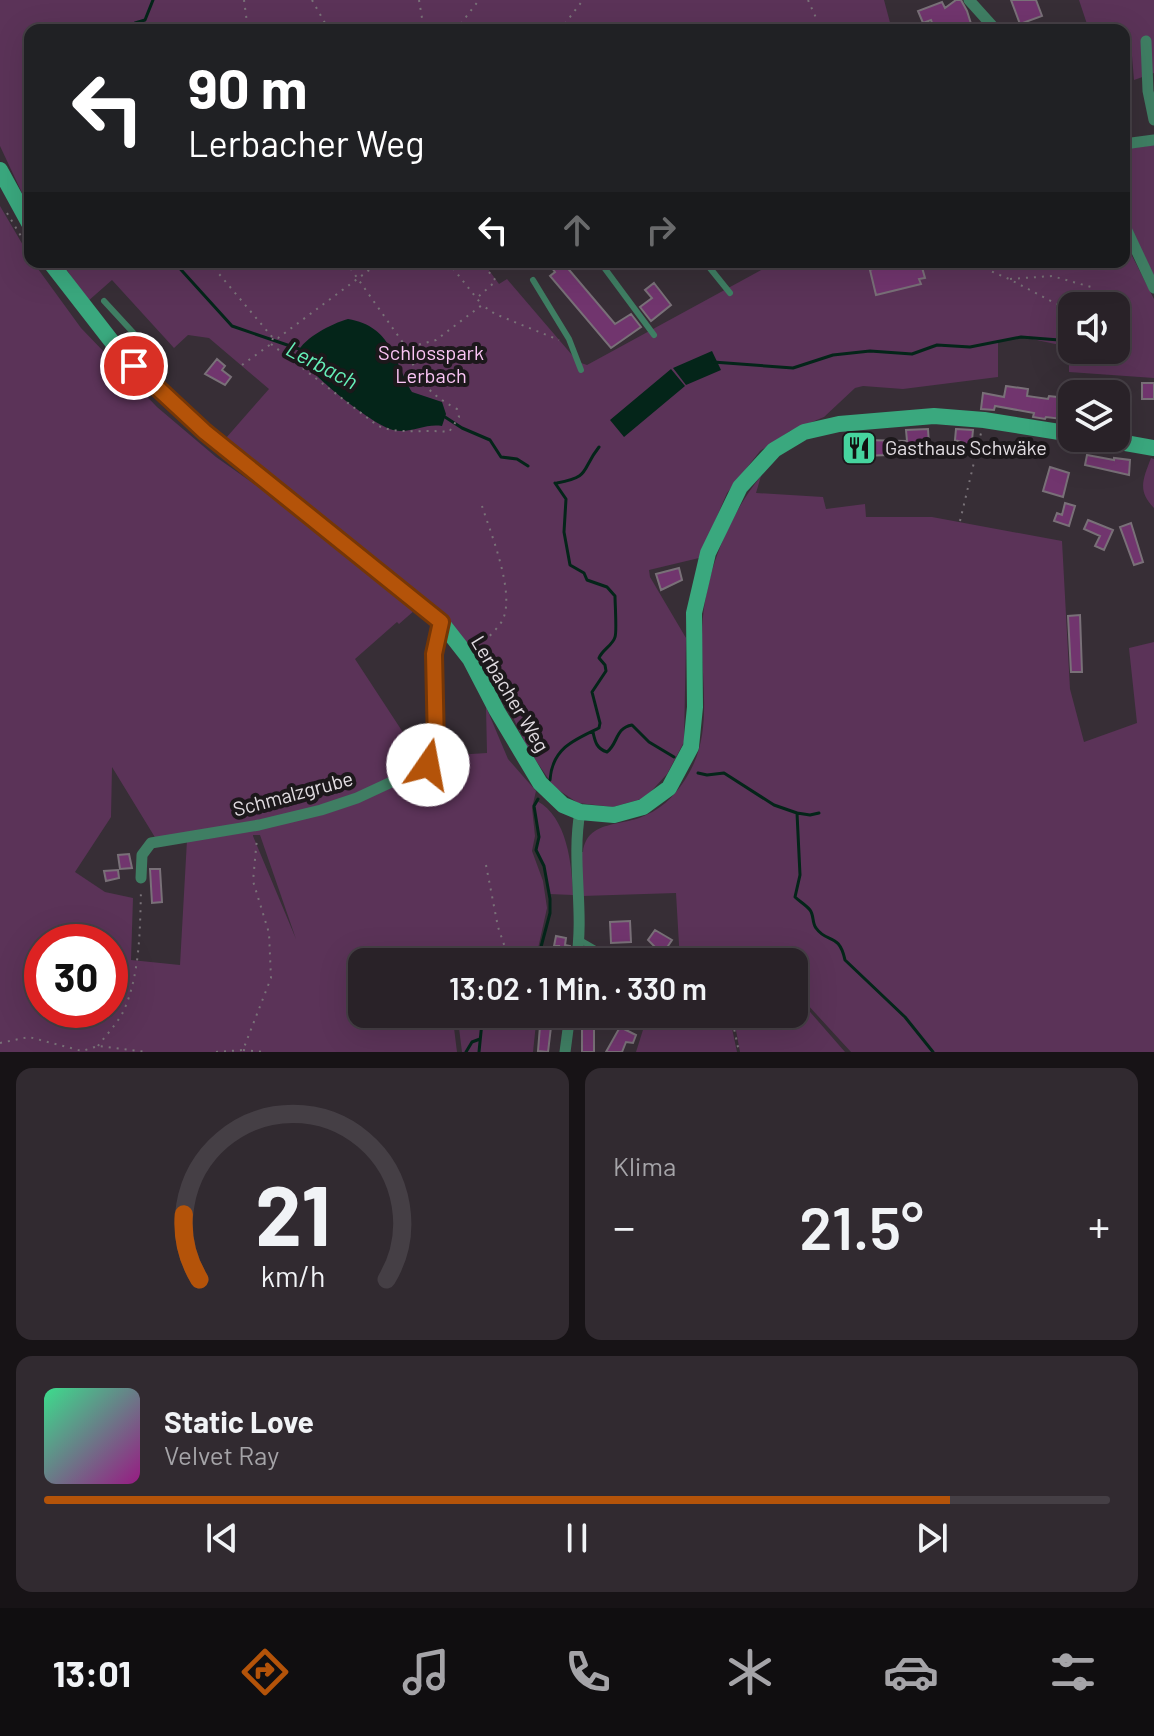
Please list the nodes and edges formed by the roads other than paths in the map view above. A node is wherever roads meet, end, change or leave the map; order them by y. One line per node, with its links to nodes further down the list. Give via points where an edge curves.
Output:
1 (969, 0): 2 (street)
2 (991, 24)
3 (1146, 41): 4 (street)
4 (1154, 120)
5 (1154, 140): 6 (street)
6 (1130, 143)
7 (0, 170): 8 (street)
8 (24, 214)
9 (1130, 237): 14 (street)
10 (55, 268): 19 (street, Lerbacher Weg)
11 (604, 268): 17 (lane)
12 (710, 268): 15 (lane)
13 (533, 280): 18 (lane)
14 (1154, 288)
15 (730, 293)
16 (104, 301): 19 (lane, via 163,365)
17 (654, 335)
18 (581, 370)
19 (148, 380): 23 (street, Lerbacher Weg)
20 (1058, 432): 24 (street, via 934,416 839,424 804,432 774,450 740,487 708,553 694,613 691,747 669,788 643,807 614,815)
21 (1130, 444): 22 (street)
22 (1154, 448)
23 (441, 622): 24 (street, Lerbacher Weg, via 470,659 540,783 563,805); 25 (street, Schmalzgrube, via 434,654 436,746 428,765 357,798 259,825 151,843 142,855)
24 (580, 812): 26 (street)
25 (141, 878)
26 (580, 940): 27 (street); 28 (lane)
27 (579, 948)
28 (594, 948)
29 (568, 1028): 30 (street)
30 (565, 1052)

